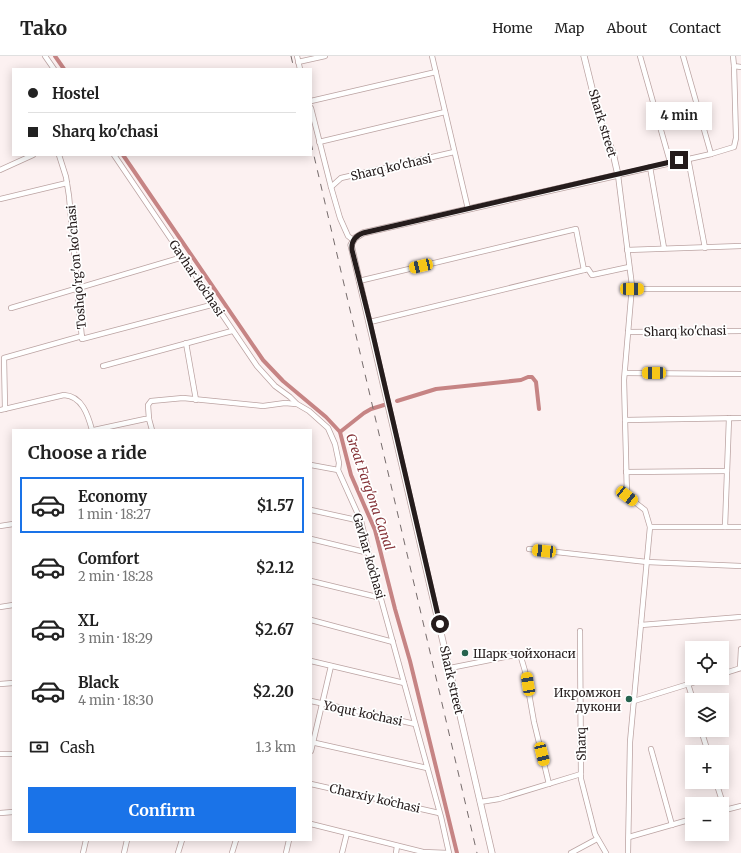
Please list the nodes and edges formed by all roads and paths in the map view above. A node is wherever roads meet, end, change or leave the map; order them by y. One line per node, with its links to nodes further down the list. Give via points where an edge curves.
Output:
1 (45, 56): 12 (street)
2 (297, 56): 9 (street)
3 (325, 56): 9 (street)
4 (432, 56): 14 (street)
5 (584, 56): 28 (main road, Shark street, via 600,121 613,153)
6 (640, 56): 25 (street)
7 (683, 56): 20 (street)
8 (733, 56): 10 (street)
9 (298, 62): 13 (street)
10 (734, 66): 11 (street); 20 (street, via 734,147)
11 (741, 67)
12 (53, 68)
13 (300, 68)
14 (436, 72): 15 (street); 17 (street)
15 (312, 101)
16 (312, 112): 18 (street)
17 (445, 112): 18 (street); 19 (street)
18 (319, 142): 30 (street)
19 (454, 152): 30 (street, Sharq ko'chasi, via 341,178); 32 (street)
20 (711, 154): 24 (street)
21 (31, 156): 27 (street)
22 (59, 156): 29 (street, Toshqo'rg'on ko'chasi)
23 (115, 156): 38 (street, Gavhar koʻchasi)
24 (688, 158): 25 (street); 36 (street)
25 (670, 162): 26 (street)
26 (650, 167): 28 (street); 35 (street)
27 (0, 170)
28 (618, 175): 32 (main road); 37 (street)
29 (67, 182): 31 (street); 42 (street, Toshqo'rg'on ko'chasi)
30 (331, 187): 33 (street, via 348,236)
31 (0, 199)
32 (468, 209): 33 (main road, via 363,233)
33 (353, 240): 41 (main road, Shark street, via 351,248)
34 (741, 246): 36 (street)
35 (664, 248): 36 (street); 37 (street)
36 (705, 248)
37 (627, 250): 39 (street)
38 (183, 257): 42 (street); 45 (street, Gavhar koʻchasi)
39 (629, 267): 40 (street, via 592,274); 43 (street)
40 (584, 270): 41 (street, via 576,229); 47 (street)
41 (359, 281): 47 (main road, Shark street)
42 (78, 288): 46 (street); 51 (street, Toshqo'rg'on ko'chasi)
43 (632, 289): 44 (street); 50 (street)
44 (741, 289)
45 (215, 304): 48 (street, Gavhar koʻchasi); 51 (street, Toshqo'rg'on ko'chasi, via 82,339)
46 (11, 308)
47 (370, 322): 94 (main road, Shark street)
48 (232, 331): 52 (street); 57 (street, Gavhar koʻchasi, via 257,366)
49 (741, 331): 50 (street, Sharq ko'chasi)
50 (628, 332): 54 (street)
51 (82, 336): 58 (street, via 4,358)
52 (186, 343): 53 (street); 56 (street)
53 (103, 366)
54 (625, 373): 55 (street); 62 (street)
55 (741, 374)
56 (196, 400): 57 (street, via 263,406); 61 (street, via 183,398 151,401 148,405)
57 (296, 404): 67 (street, Gavhar koʻchasi, via 309,411 328,428 335,444)
58 (2, 410): 63 (street, via 69,395 83,406)
59 (729, 418): 60 (street); 62 (street); 68 (street)
60 (741, 418)
61 (149, 419): 64 (street); 65 (street)
62 (625, 420): 69 (street)
63 (93, 429)
64 (98, 429)
65 (152, 429)
66 (312, 465): 67 (street)
67 (338, 470): 71 (street, Gavhar koʻchasi)
68 (727, 471): 69 (street); 75 (street)
69 (626, 472): 74 (street, via 627,496 645,510)
70 (312, 510): 71 (street)
71 (361, 521): 79 (street, Gavhar koʻchasi)
72 (12, 524): 73 (street)
73 (0, 526)
74 (650, 527): 75 (street); 80 (street)
75 (726, 527): 76 (street)
76 (741, 527)
77 (312, 539): 79 (street)
78 (529, 549): 80 (street)
79 (369, 553): 83 (street, Gavhar koʻchasi)
80 (647, 562): 81 (street); 88 (street)
81 (741, 566)
82 (312, 581): 83 (street)
83 (381, 598): 90 (street, Gavhar koʻchasi)
84 (12, 605): 85 (street)
85 (0, 607)
86 (741, 618): 88 (street)
87 (312, 620): 90 (street)
88 (641, 625): 101 (street)
89 (580, 631): 110 (street, Sharq)
90 (393, 642): 98 (street, Gavhar koʻchasi)
91 (741, 649): 95 (street)
92 (312, 661): 93 (street)
93 (331, 666): 98 (street); 103 (street)
94 (450, 668): 112 (street, via 520,654); 113 (main road, Shark street)
95 (741, 668): 96 (street)
96 (729, 672)
97 (12, 683): 99 (street)
98 (404, 683): 104 (street, Gavhar koʻchasi)
99 (0, 684)
100 (685, 685): 101 (street)
101 (634, 700): 123 (street, via 630,742)
102 (312, 701): 103 (street, Yoqut koʻchasi)
103 (322, 704): 104 (street, Yoqut koʻchasi); 105 (street)
104 (415, 724): 109 (street, Gavhar koʻchasi)
105 (312, 742): 109 (street)
106 (650, 749): 121 (street)
107 (0, 754): 108 (street)
108 (12, 754)
109 (427, 768): 118 (street, Gavhar koʻchasi)
110 (581, 774): 112 (street); 124 (street, Sharq)
111 (312, 784): 118 (street, Charxiy koʻchasi)
112 (549, 784): 113 (street)
113 (480, 802): 140 (main road, Shark street)
114 (741, 806): 115 (street)
115 (729, 809)
116 (12, 812): 117 (street)
117 (0, 813)
118 (439, 813): 139 (street, Gavhar koʻchasi)
119 (685, 821): 121 (street)
120 (312, 824): 122 (street)
121 (672, 825): 123 (street)
122 (347, 833): 130 (street); 136 (street)
123 (629, 837): 143 (street)
124 (597, 839): 141 (street); 142 (street, Sharq)
125 (86, 841): 131 (street)
126 (127, 841): 132 (street)
127 (182, 841): 133 (street)
128 (236, 841): 134 (street)
129 (289, 841): 135 (street)
130 (397, 846): 137 (street); 138 (street)
131 (83, 853)
132 (124, 853)
133 (178, 853)
134 (232, 853)
135 (286, 853)
136 (342, 853)
137 (396, 853)
138 (423, 853): 139 (street)
139 (448, 853)
140 (492, 853)
141 (570, 853)
142 (606, 853)
143 (628, 853)

